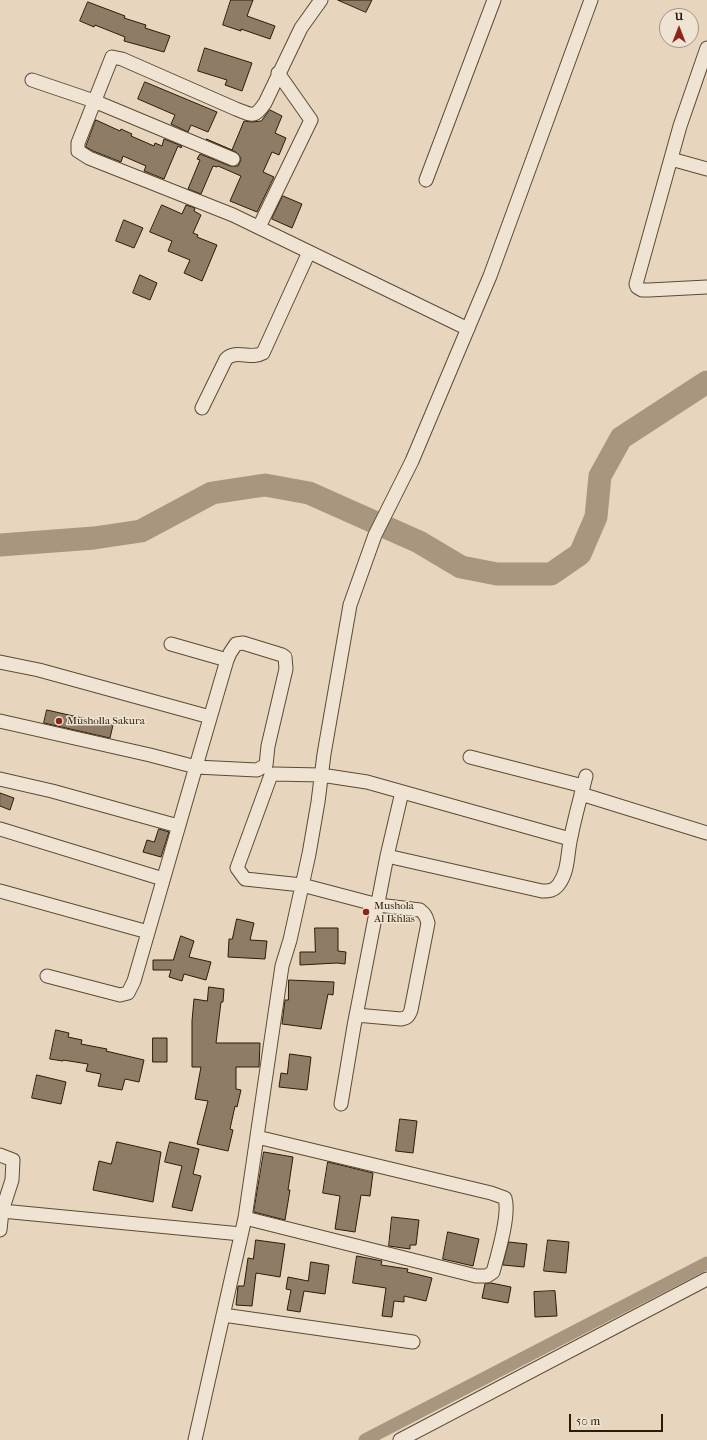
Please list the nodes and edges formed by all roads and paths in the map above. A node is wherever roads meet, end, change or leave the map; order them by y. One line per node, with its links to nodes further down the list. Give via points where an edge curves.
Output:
1 (321, 0): 5 (street, via 301,28)
2 (494, 0): 11 (street)
3 (591, 0): 15 (street, via 490,276)
4 (707, 48): 9 (street)
5 (278, 74): 7 (street, via 265,103 252,115 122,59 112,58); 12 (street, via 311,120)
6 (32, 80): 7 (street)
7 (94, 101): 8 (street); 12 (street, via 78,143 78,151 89,158 233,214)
8 (234, 159)
9 (671, 159): 10 (street); 14 (street, via 636,284 642,290)
10 (707, 169)
11 (426, 180)
12 (259, 227): 13 (street)
13 (309, 252): 15 (street); 16 (street, via 262,353 258,356 229,356)
14 (707, 287)
15 (468, 329): 24 (street, via 412,461 375,535 350,605)
16 (202, 408)
17 (171, 644): 18 (street)
18 (228, 660): 20 (street); 23 (street, via 236,644 243,643 285,657 286,669 266,765 257,770)
19 (0, 662): 20 (street, via 39,670)
20 (210, 717): 23 (street)
21 (0, 721): 23 (street)
22 (470, 757): 26 (street)
23 (196, 767): 28 (street)
24 (322, 775): 27 (street, via 367,782); 34 (street); 34 (street, via 272,776 237,868 245,879)
25 (0, 779): 28 (street)
26 (584, 785): 30 (street); 31 (street)
27 (402, 792): 31 (street); 32 (street)
28 (178, 826): 33 (street)
29 (0, 829): 33 (street)
30 (707, 833)
31 (570, 839): 32 (street, via 564,875 558,886 552,890 542,891)
32 (387, 856): 36 (street)
33 (162, 879): 37 (street)
34 (302, 885): 36 (street); 41 (street, via 282,966)
35 (0, 891): 37 (street)
36 (378, 905): 39 (street); 39 (street, via 420,910 428,922 411,1010 409,1016 401,1019)
37 (148, 932): 38 (street, via 134,982 128,993 120,995)
38 (47, 976)
39 (356, 1015): 40 (street)
40 (341, 1104)
41 (256, 1138): 44 (street); 44 (street, via 491,1193 505,1198 507,1205 493,1272 487,1276 476,1276)
42 (0, 1155): 43 (street, via 13,1160 12,1180)
43 (2, 1211): 45 (street); 46 (street)
44 (245, 1218): 46 (street)
45 (0, 1230)
46 (241, 1234): 48 (street)
47 (707, 1279): 51 (street)
48 (223, 1314): 49 (street); 50 (street)
49 (413, 1342)
50 (195, 1440)
51 (400, 1440)

